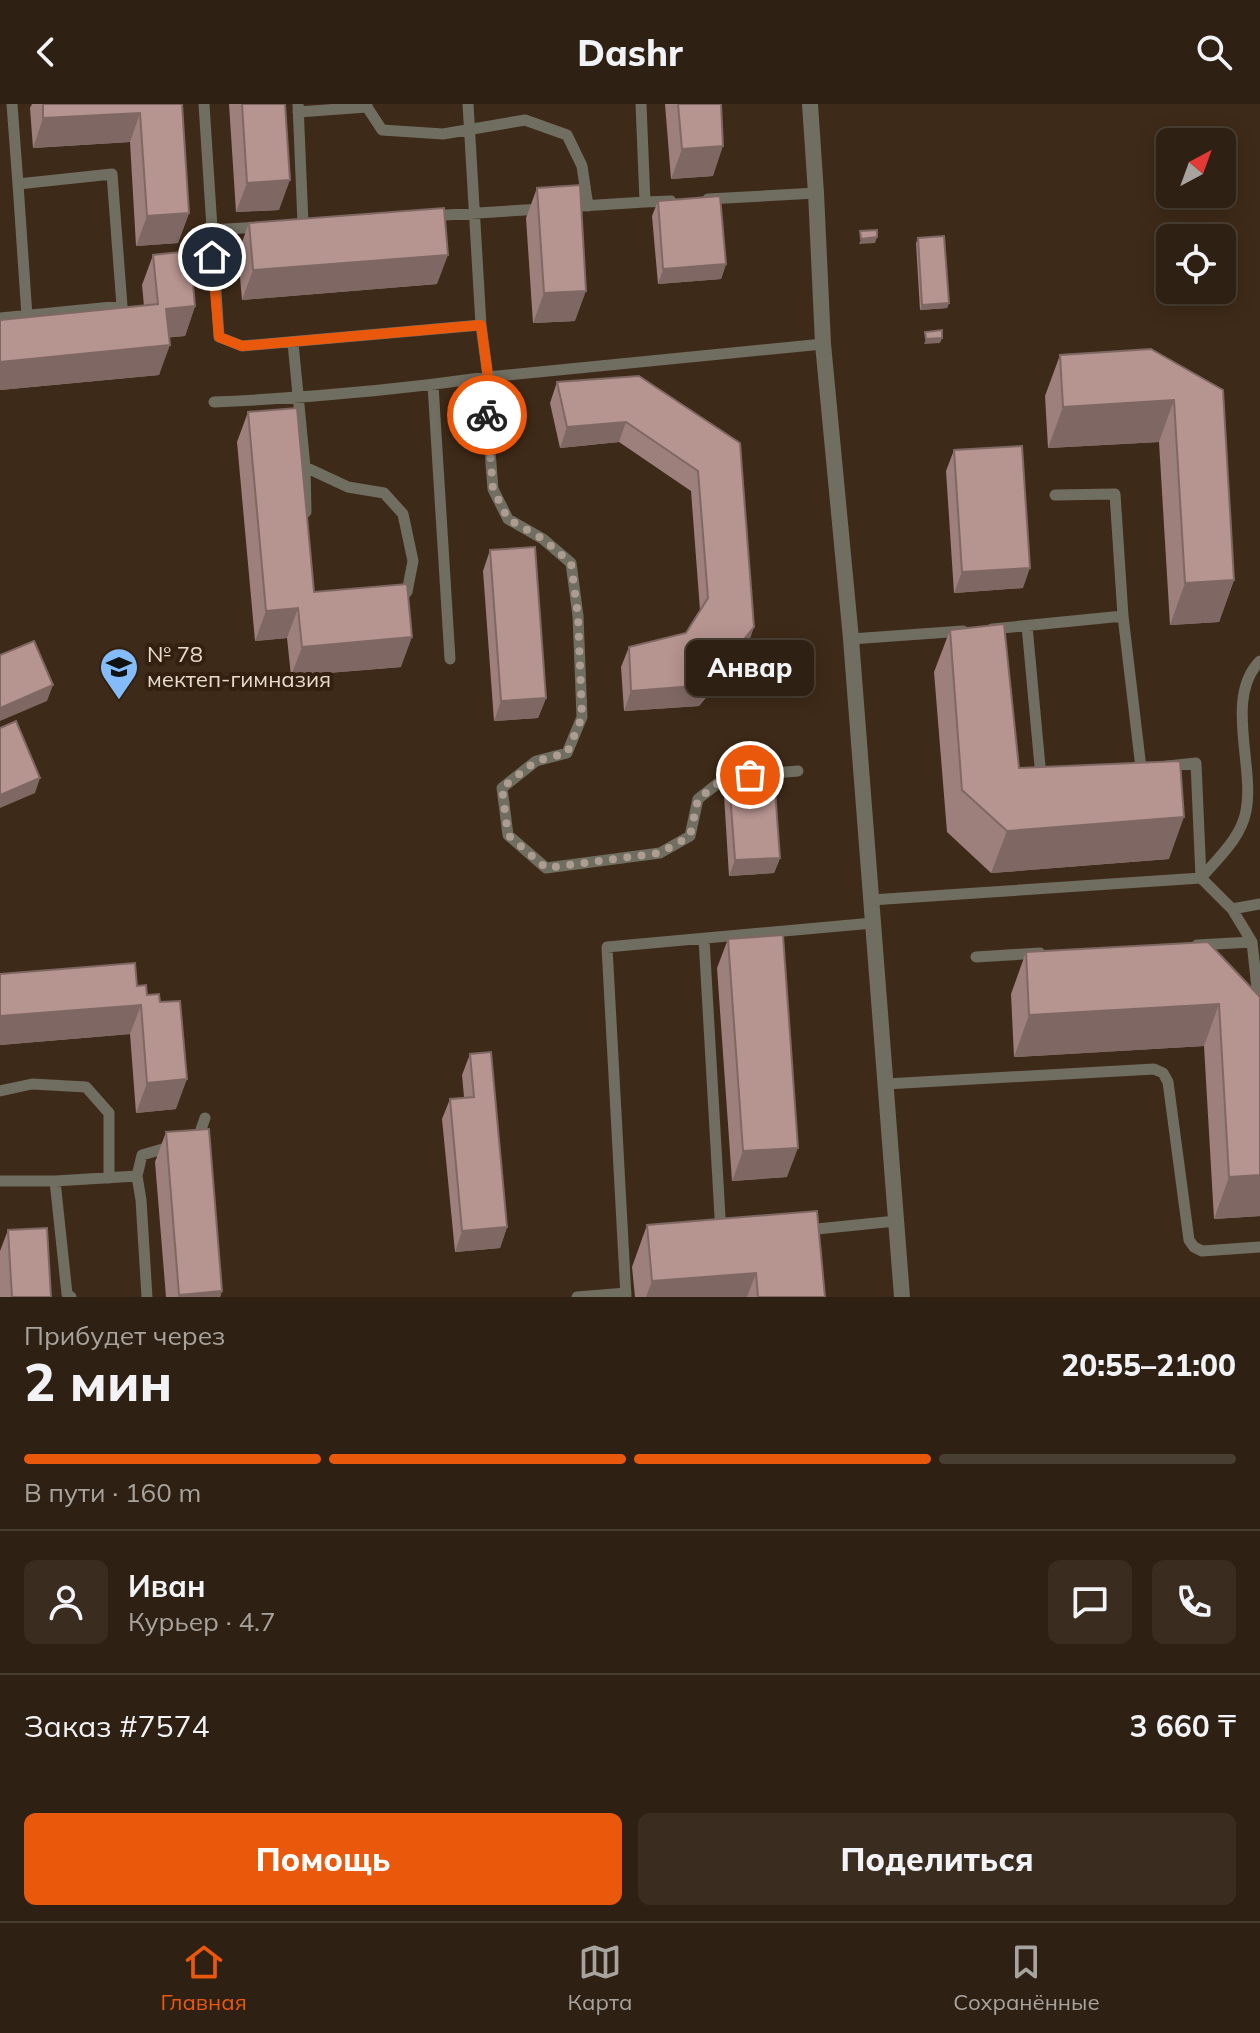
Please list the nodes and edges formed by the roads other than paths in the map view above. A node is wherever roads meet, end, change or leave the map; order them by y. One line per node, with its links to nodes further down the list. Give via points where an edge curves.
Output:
1 (12, 104): 9 (lane)
2 (204, 104): 21 (lane)
3 (468, 104): 8 (lane)
4 (641, 104): 13 (lane)
5 (810, 104): 10 (street)
6 (367, 105): 7 (lane); 8 (lane, via 382,130 443,134)
7 (298, 108): 18 (lane)
8 (469, 129): 14 (lane, via 525,120 567,135 582,166); 15 (lane)
9 (18, 184): 22 (lane); 22 (lane, via 112,174 122,306)
10 (816, 193): 11 (lane); 26 (street)
11 (692, 199)
12 (677, 200): 13 (lane)
13 (645, 202): 14 (lane)
14 (588, 206): 15 (lane)
15 (473, 213): 16 (lane); 24 (lane)
16 (411, 217)
17 (319, 223): 18 (lane)
18 (303, 224): 19 (lane)
19 (288, 225)
20 (272, 226): 21 (lane)
21 (210, 230): 25 (lane, via 219,337 242,346)
22 (27, 316): 23 (lane)
23 (0, 318)
24 (481, 325): 25 (lane); 27 (lane)
25 (293, 343): 29 (lane)
26 (823, 344): 27 (lane); 37 (street)
27 (488, 377): 28 (lane); 42 (lane, via 493,489 508,519 571,563 582,702 582,717 567,753 536,761 502,788 508,835 546,868 660,853 690,836 698,799 726,777)
28 (433, 385): 29 (lane); 38 (lane)
29 (297, 398): 30 (lane); 31 (lane)
30 (214, 402)
31 (305, 467): 33 (lane); 34 (lane, via 348,487 384,493 403,514 413,561 407,592)
32 (1055, 495): 35 (lane, via 1115,494)
33 (306, 524)
34 (390, 602)
35 (1123, 616): 36 (lane); 40 (lane)
36 (1027, 626): 37 (lane); 43 (lane, via 1041,777)
37 (851, 639): 45 (street)
38 (450, 659)
39 (1260, 661): 44 (lane, via 1245,686 1247,809 1234,839)
40 (1141, 768): 41 (lane); 44 (lane, via 1196,763)
41 (1127, 770)
42 (798, 771)
43 (1055, 776)
44 (1201, 878): 45 (lane); 47 (lane)
45 (871, 900): 48 (street)
46 (1260, 904): 47 (lane)
47 (1232, 909): 50 (lane)
48 (873, 923): 49 (lane); 55 (street)
49 (704, 939): 65 (lane); 69 (lane, via 607,947)
50 (1252, 942): 51 (lane); 54 (lane)
51 (1191, 945)
52 (1052, 953): 53 (lane)
53 (976, 957)
54 (1260, 1017)
55 (886, 1084): 62 (street); 67 (lane, via 1154,1069 1168,1082 1189,1240 1202,1251)
56 (0, 1091): 59 (lane, via 32,1084 86,1087 109,1113)
57 (205, 1118): 58 (lane, via 197,1142 142,1155)
58 (137, 1176): 59 (lane); 72 (lane)
59 (109, 1178): 61 (lane)
60 (0, 1181): 61 (lane)
61 (55, 1181): 71 (lane)
62 (896, 1221): 63 (lane); 74 (street)
63 (801, 1231)
64 (738, 1238): 65 (lane)
65 (722, 1240): 66 (lane)
66 (708, 1241)
67 (1260, 1247)
68 (638, 1249): 69 (lane)
69 (623, 1250): 70 (lane)
70 (626, 1295): 73 (lane)
71 (71, 1297)
72 (147, 1297)
73 (577, 1297)
74 (902, 1297)

